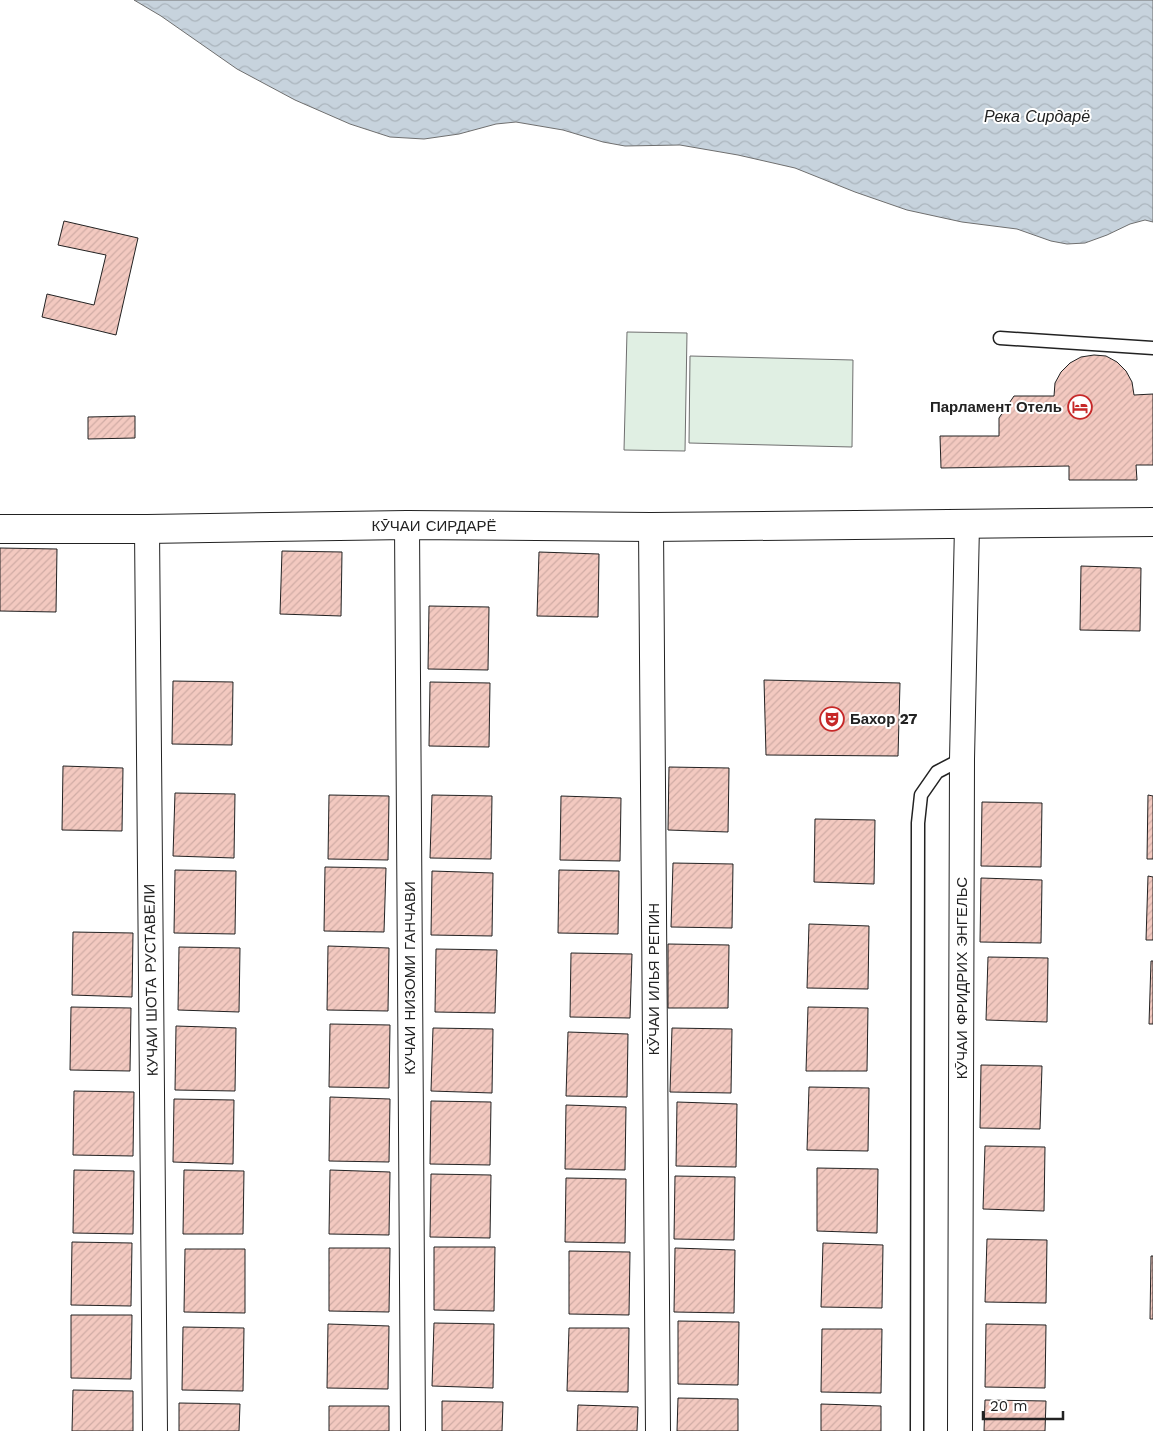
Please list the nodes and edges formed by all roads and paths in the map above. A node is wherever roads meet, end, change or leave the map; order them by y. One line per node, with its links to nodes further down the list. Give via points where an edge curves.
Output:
1 (1000, 338): 2 (lane)
2 (1153, 348)
3 (1153, 522): 5 (main road, КӮЧАИ СИРДАРЁ)
4 (407, 525): 6 (main road, КӮЧАИ СИРДАРЁ); 8 (main road, КӮЧАИ СИРДАРЁ); 11 (street, КУЧАИ НИЗОМИ ГАНЧАВИ)
5 (967, 525): 6 (main road, КӮЧАИ СИРДАРЁ); 9 (street, КӮЧАИ ФРИДРИХ ЭНГЕЛЬС)
6 (651, 527): 12 (street, КӮЧАИ ИЛЬЯ РЕПИН)
7 (0, 529): 8 (main road, КӮЧАИ СИРДАРЁ)
8 (147, 529): 10 (street, КУЧАИ ШОТА РУСТАВЕЛИ)
9 (962, 759): 13 (lane, via 937,772 921,795 918,823); 14 (street, КӮЧАИ ФРИДРИХ ЭНГЕЛЬС)
10 (155, 1431)
11 (413, 1431)
12 (658, 1431)
13 (916, 1431)
14 (960, 1431)

